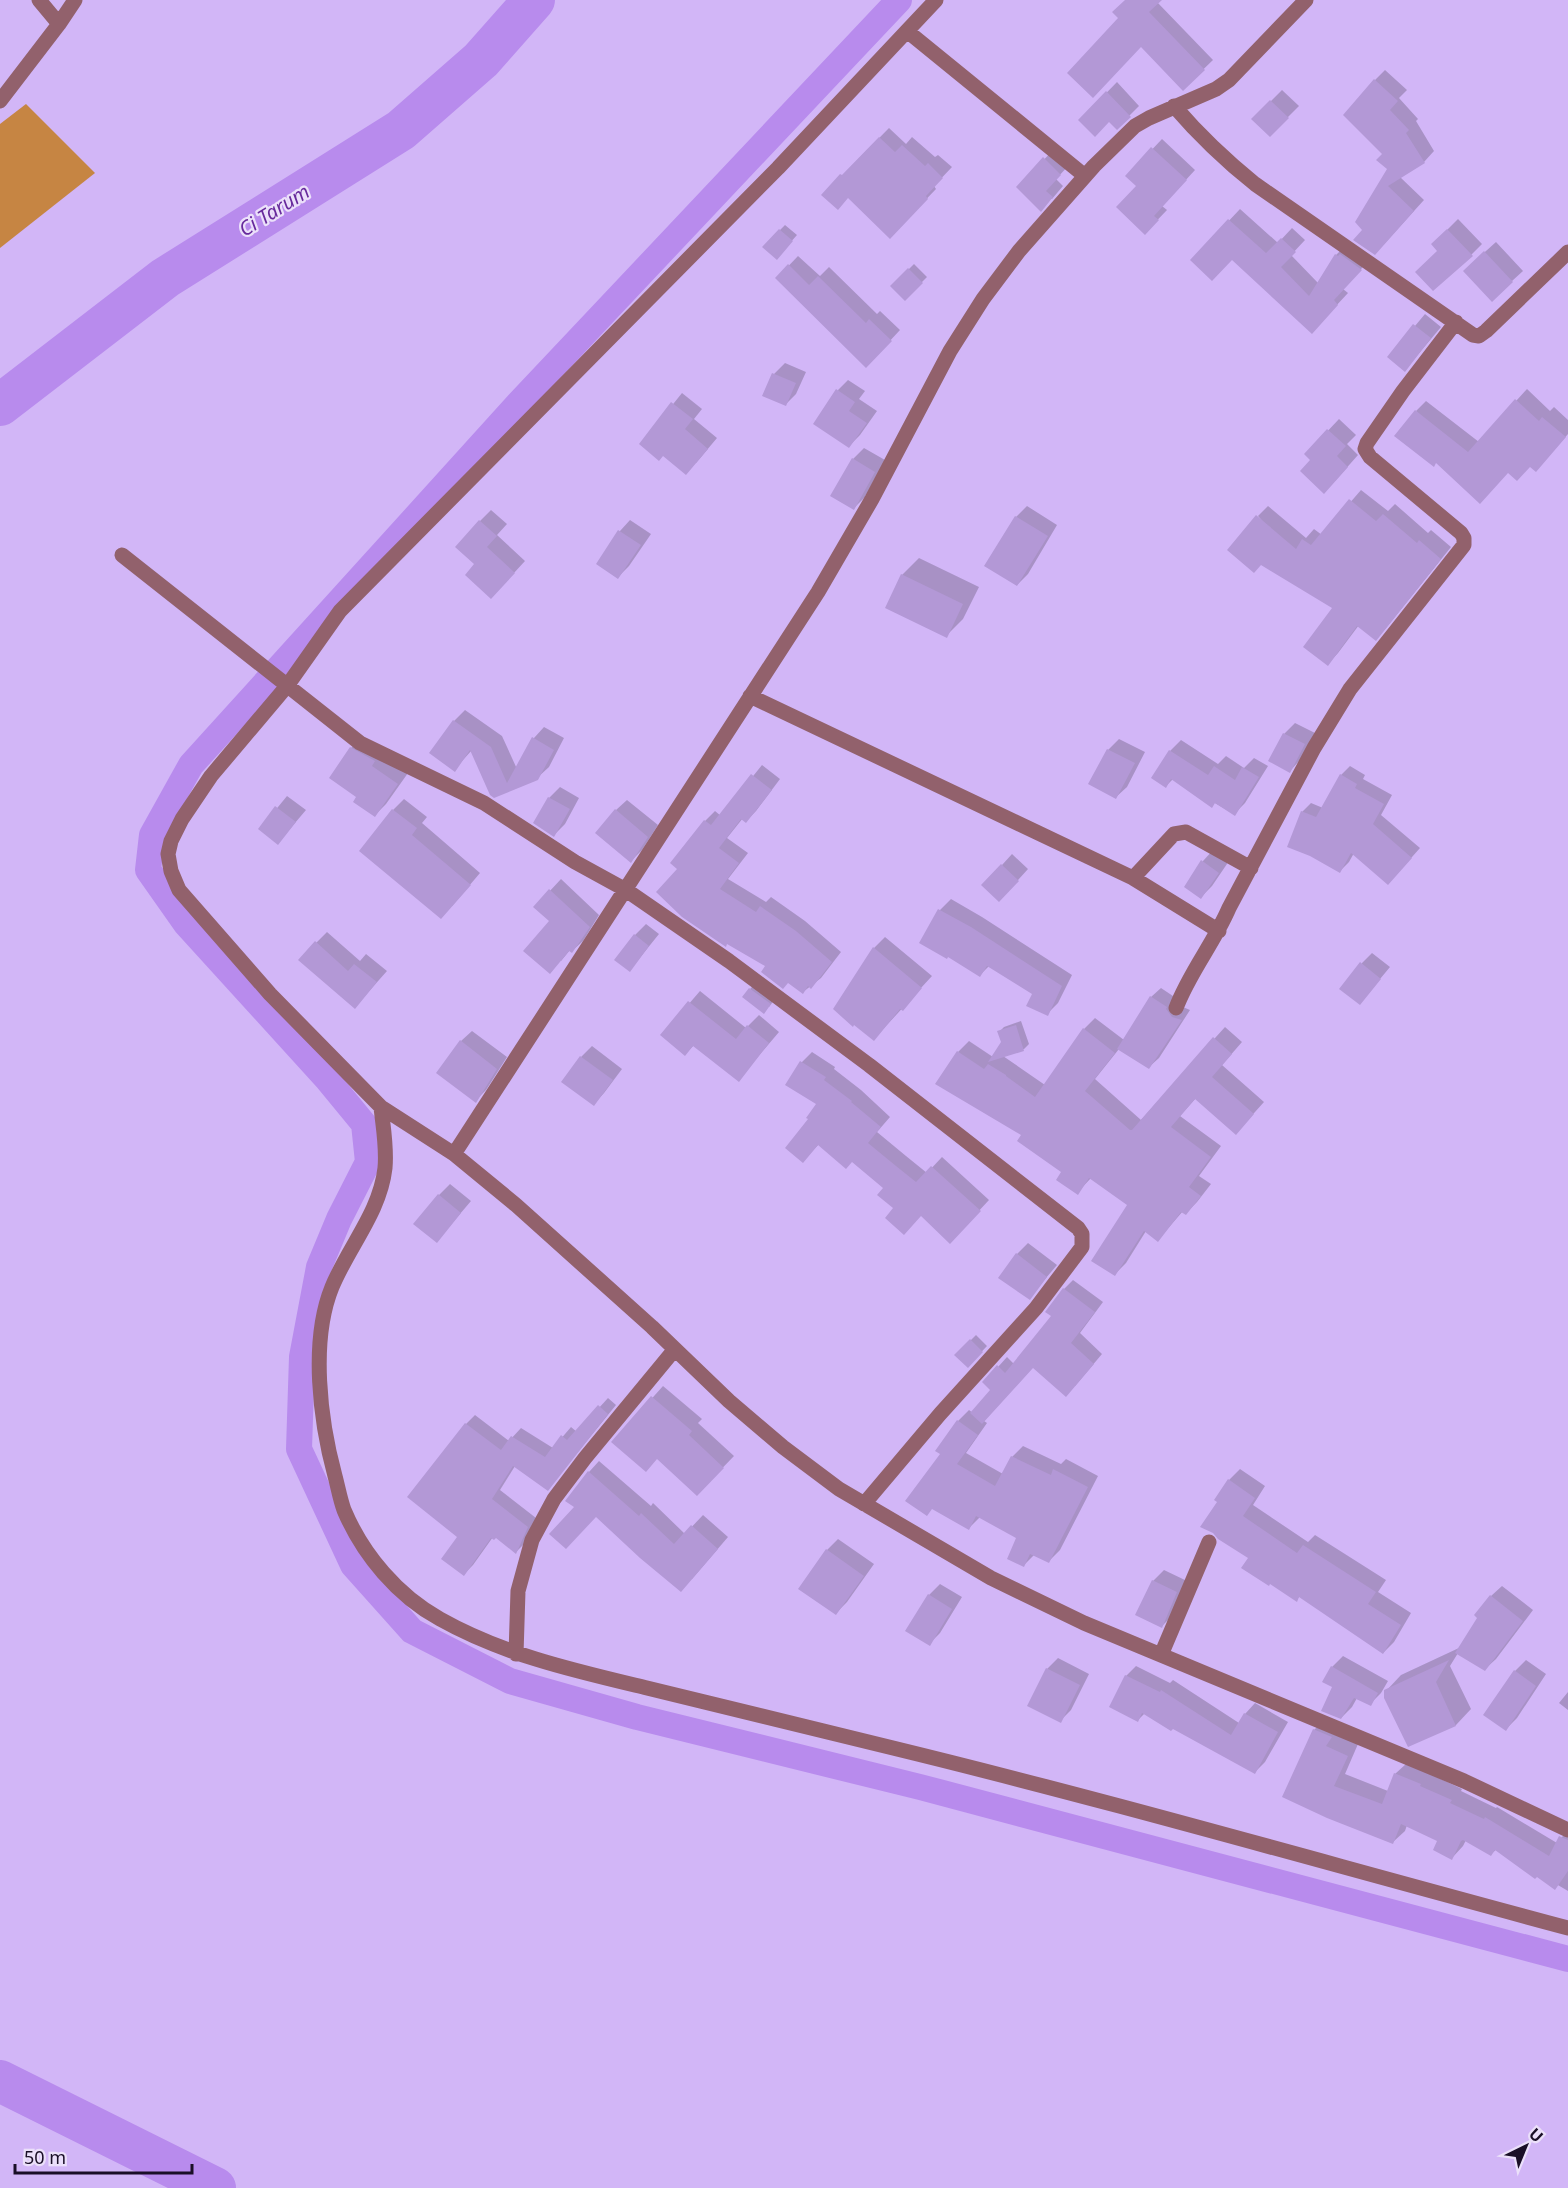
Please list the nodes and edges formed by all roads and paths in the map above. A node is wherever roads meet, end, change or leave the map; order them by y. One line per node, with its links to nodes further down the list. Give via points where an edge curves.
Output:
1 (39, 0): 5 (street)
2 (75, 0): 5 (street)
3 (936, 0): 6 (street)
4 (1306, 0): 8 (street, via 1229,80)
5 (59, 24): 7 (street)
6 (907, 32): 9 (street); 13 (street, via 340,611)
7 (0, 101)
8 (1174, 106): 9 (street, via 1135,126); 11 (street, via 1202,138 1255,184)
9 (1085, 176): 14 (street, via 1019,251 950,351 843,550)
10 (1568, 252): 11 (street, via 1479,336)
11 (1456, 322): 15 (street, via 1365,449 1461,533 1464,545 1350,689)
12 (122, 555): 13 (street)
13 (287, 686): 17 (street, via 360,743 484,803); 20 (street, via 194,799 171,840 171,871 178,890 270,994)
14 (750, 696): 16 (street); 17 (street)
15 (1251, 868): 16 (street, via 1186,832 1174,834); 18 (street)
16 (1133, 878): 18 (street)
17 (626, 890): 21 (street); 23 (street, via 869,1065 1082,1234 1082,1247 1036,1308)
18 (1219, 932): 19 (street)
19 (1176, 1008)
20 (381, 1107): 21 (street); 25 (street, via 385,1153 380,1190 331,1289 323,1326 320,1357 326,1444 343,1508 386,1576 408,1599 441,1620)
21 (454, 1154): 22 (street)
22 (675, 1349): 23 (street, via 783,1447); 25 (street, via 554,1499 532,1540 518,1591)
23 (864, 1504): 26 (street, via 991,1578)
24 (1209, 1542): 26 (street)
25 (516, 1654): 28 (street, via 908,1751)
26 (1161, 1655): 27 (street, via 1464,1781)
27 (1568, 1830)
28 (1568, 1928)

